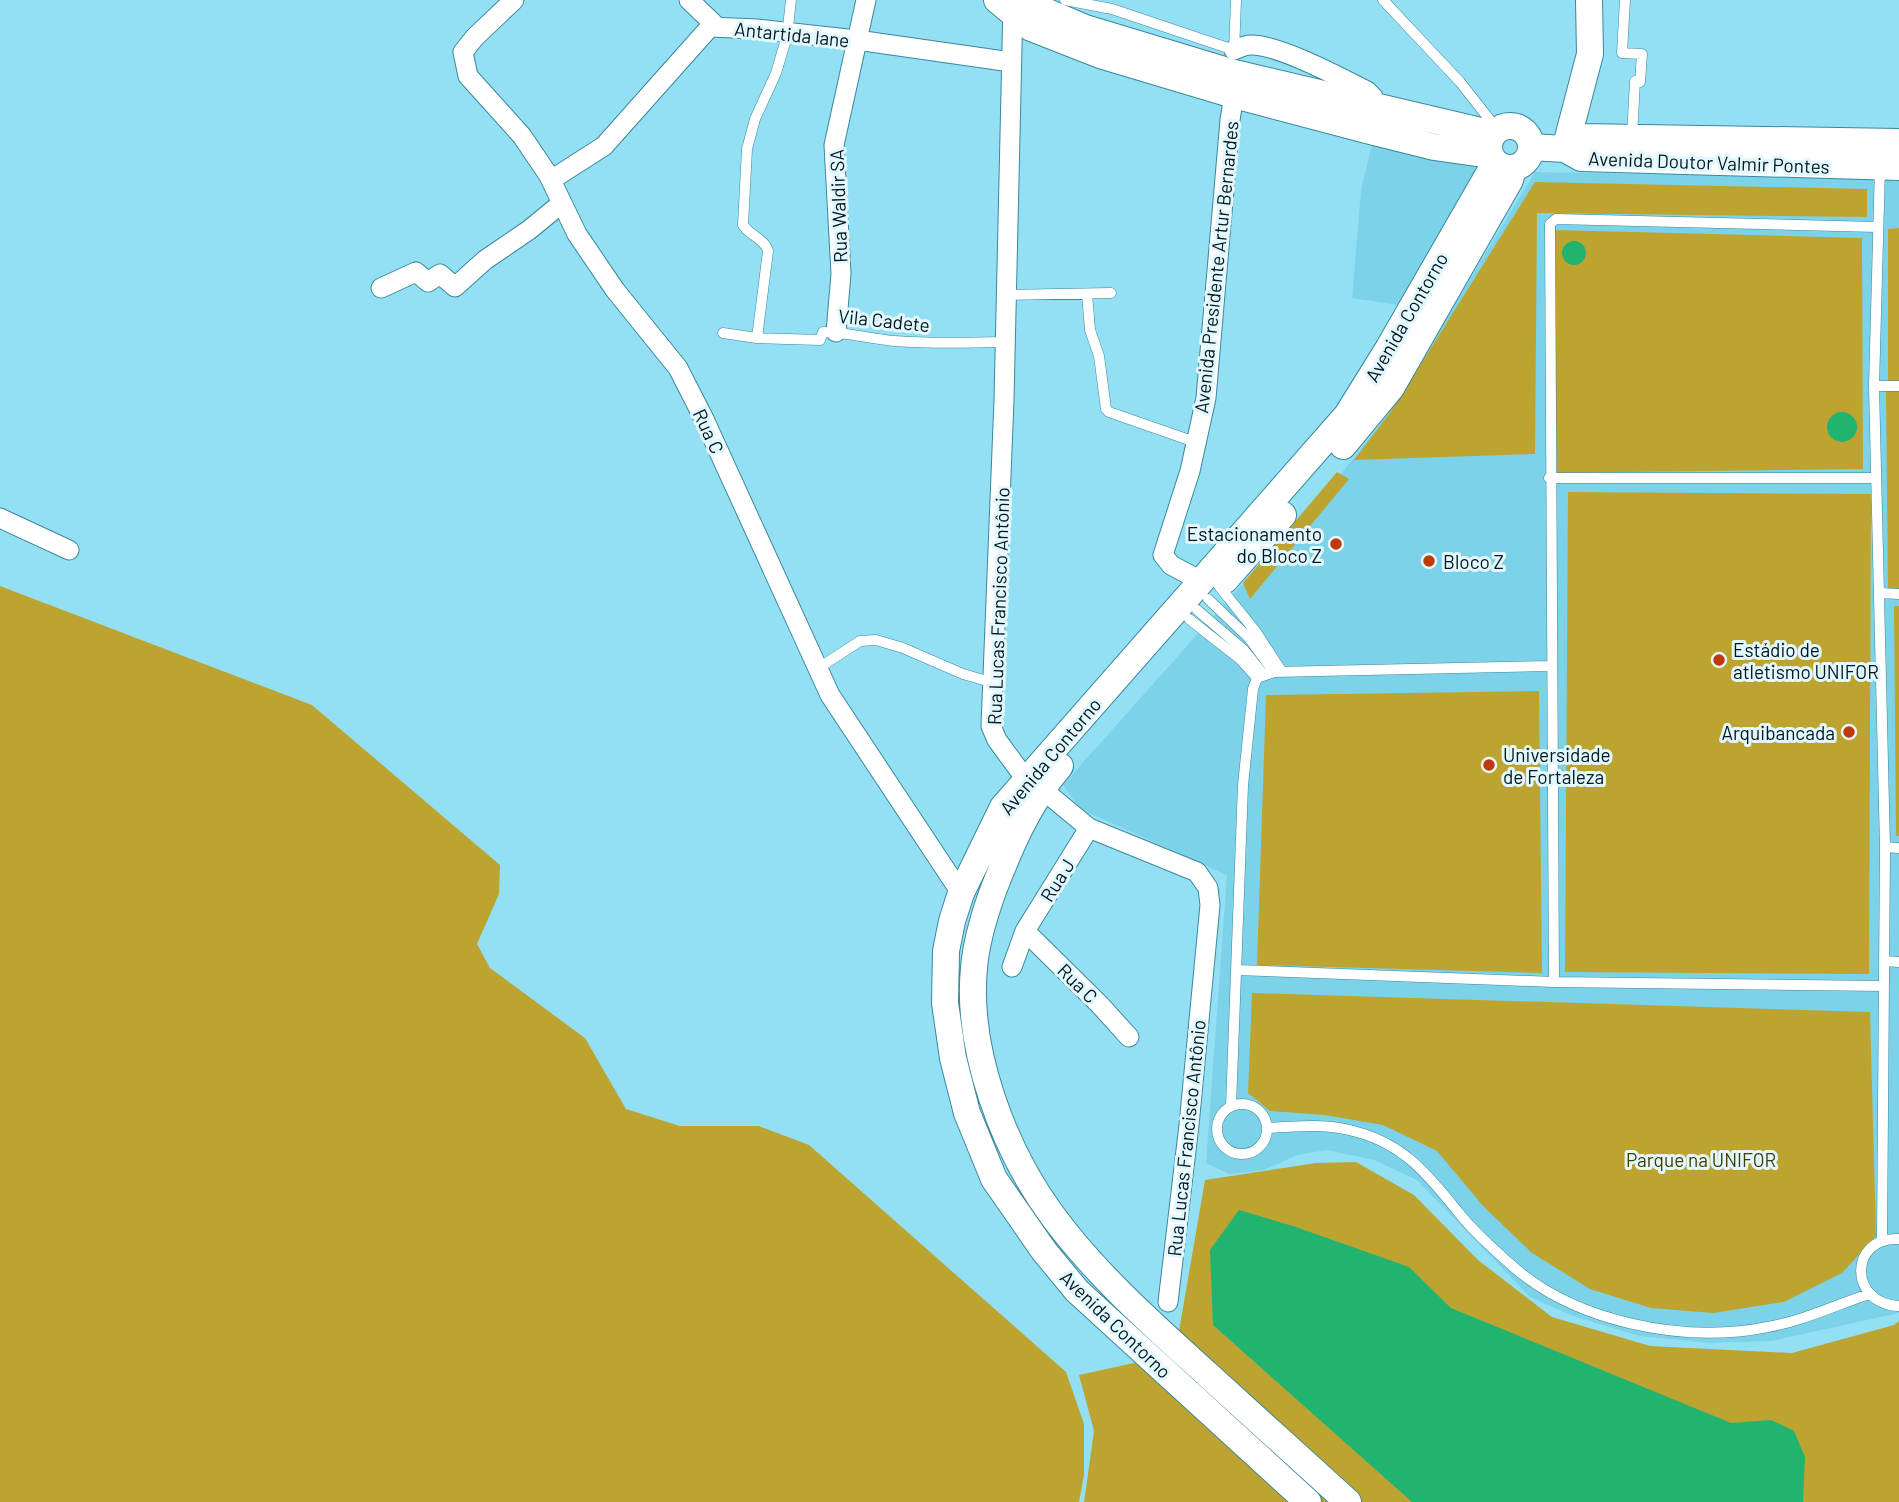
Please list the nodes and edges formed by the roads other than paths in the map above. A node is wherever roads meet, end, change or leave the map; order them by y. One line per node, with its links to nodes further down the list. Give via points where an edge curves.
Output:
1 (514, 0): 22 (street, Rua C, via 475,37 463,58 468,76 522,136)
2 (689, 0): 11 (street)
3 (791, 0): 12 (lane)
4 (866, 0): 13 (street, Rua Waldir SA)
5 (1065, 0): 15 (lane, via 1112,9)
6 (1236, 0): 15 (lane, Avenida Presidente Artur Bernardes)
7 (1383, 0): 20 (lane, via 1460,82)
8 (1589, 0): 19 (street, via 1590,54)
9 (1625, 0): 17 (lane, via 1622,53 1642,54 1640,82 1635,81)
10 (1008, 2): 14 (street, Rua Lucas Francisco Antônio); 15 (street)
11 (716, 26): 12 (street, Antartida lane); 22 (street, Antartida lane, via 710,27 604,146)
12 (787, 33): 13 (street, Antartida lane); 31 (lane, via 747,149 743,226 768,251)
13 (857, 40): 14 (street, Antartida lane); 29 (street, Rua Waldir SA, via 834,145 841,274)
14 (1011, 62): 28 (street, Rua Lucas Francisco Antônio)
15 (1234, 73): 16 (street, via 1250,45 1258,46 1316,65 1367,91); 20 (street); 35 (street, Avenida Presidente Artur Bernardes, via 1206,398)
16 (1376, 105)
17 (1632, 137): 19 (street, Avenida Doutor Valmir Pontes, via 1580,137); 21 (street, Avenida Doutor Valmir Pontes)
18 (1531, 147): 19 (street); 20 (street, via 1522,165); 20 (street, via 1525,131 1506,126)
19 (1565, 149): 21 (street, Avenida Doutor Valmir Pontes, via 1581,158)
20 (1498, 150): 42 (street, Avenida Contorno, via 1510,180 1391,388 1250,554)
21 (1890, 155): 24 (lane)
22 (551, 180): 23 (street, Rua C)
23 (562, 203): 25 (street, via 455,287 440,274 428,282 416,272); 44 (street, Rua C, via 615,290 678,368)
24 (1877, 227): 33 (lane); 36 (lane, via 1556,219 1549,224)
25 (381, 288)
26 (1111, 293): 27 (lane)
27 (1087, 294): 28 (lane); 35 (lane, via 1106,409)
28 (1006, 295): 32 (street, Rua Lucas Francisco Antônio)
29 (836, 332): 31 (lane, Vila Cadete, via 823,332 820,340); 32 (lane, Vila Cadete, via 892,341)
30 (723, 333): 31 (lane, Vila Cadete)
31 (757, 338)
32 (1005, 342): 46 (street, Rua Lucas Francisco Antônio)
33 (1874, 386): 34 (lane); 37 (lane)
34 (1899, 386)
35 (1195, 442): 42 (street, Avenida Presidente Artur Bernardes, via 1181,505 1163,555)
36 (1549, 478): 37 (lane); 43 (lane)
37 (1876, 478): 40 (lane)
38 (0, 519): 39 (street)
39 (69, 550)
40 (1879, 593): 41 (lane); 49 (lane)
41 (1899, 594)
42 (1203, 599): 45 (lane, via 1249,638); 45 (lane, via 1240,659); 45 (lane, via 1256,632); 47 (street, Avenida Contorno); 47 (street, Avenida Contorno)
43 (1552, 666): 45 (lane); 57 (lane)
44 (817, 669): 46 (lane, via 860,641 876,640); 51 (street, Rua C)
45 (1269, 674): 56 (lane, via 1253,689 1243,785)
46 (994, 683): 47 (street, Rua Lucas Francisco Antônio, via 991,726 1019,771)
47 (1034, 783): 48 (street, Rua Lucas Francisco Antônio); 51 (street, Avenida Contorno, via 1003,807); 68 (street, Avenida Contorno, via 979,934 974,968 974,1013 987,1083 1015,1154 1053,1217 1127,1301)
48 (1089, 828): 52 (street, Rua J); 65 (street, Rua Lucas Francisco Antônio, via 1197,872 1210,895)
49 (1885, 847): 50 (lane); 53 (lane)
50 (1899, 848)
51 (961, 893): 67 (street, Avenida Contorno, via 946,951 945,1003 967,1113 995,1179 1077,1291)
52 (1025, 932): 55 (street, Rua J); 59 (street, Rua C)
53 (1884, 961): 54 (lane); 58 (lane)
54 (1899, 962)
55 (1012, 967)
56 (1237, 971): 57 (lane); 60 (lane)
57 (1554, 982): 58 (lane)
58 (1884, 986): 63 (lane)
59 (1129, 1037)
60 (1231, 1106): 61 (lane, via 1255,1108); 61 (lane, via 1217,1126 1220,1143 1227,1149 1242,1154 1257,1149)
61 (1267, 1128): 64 (lane, via 1354,1131 1388,1144 1432,1178 1510,1265 1546,1290 1595,1314 1627,1323 1740,1332 1771,1327)
62 (1899, 1239): 63 (lane)
63 (1882, 1241): 64 (lane, via 1865,1255 1861,1265)
64 (1869, 1294): 66 (lane, via 1879,1302)
65 (1168, 1302)
66 (1899, 1306)
67 (1308, 1502)
68 (1348, 1502)

